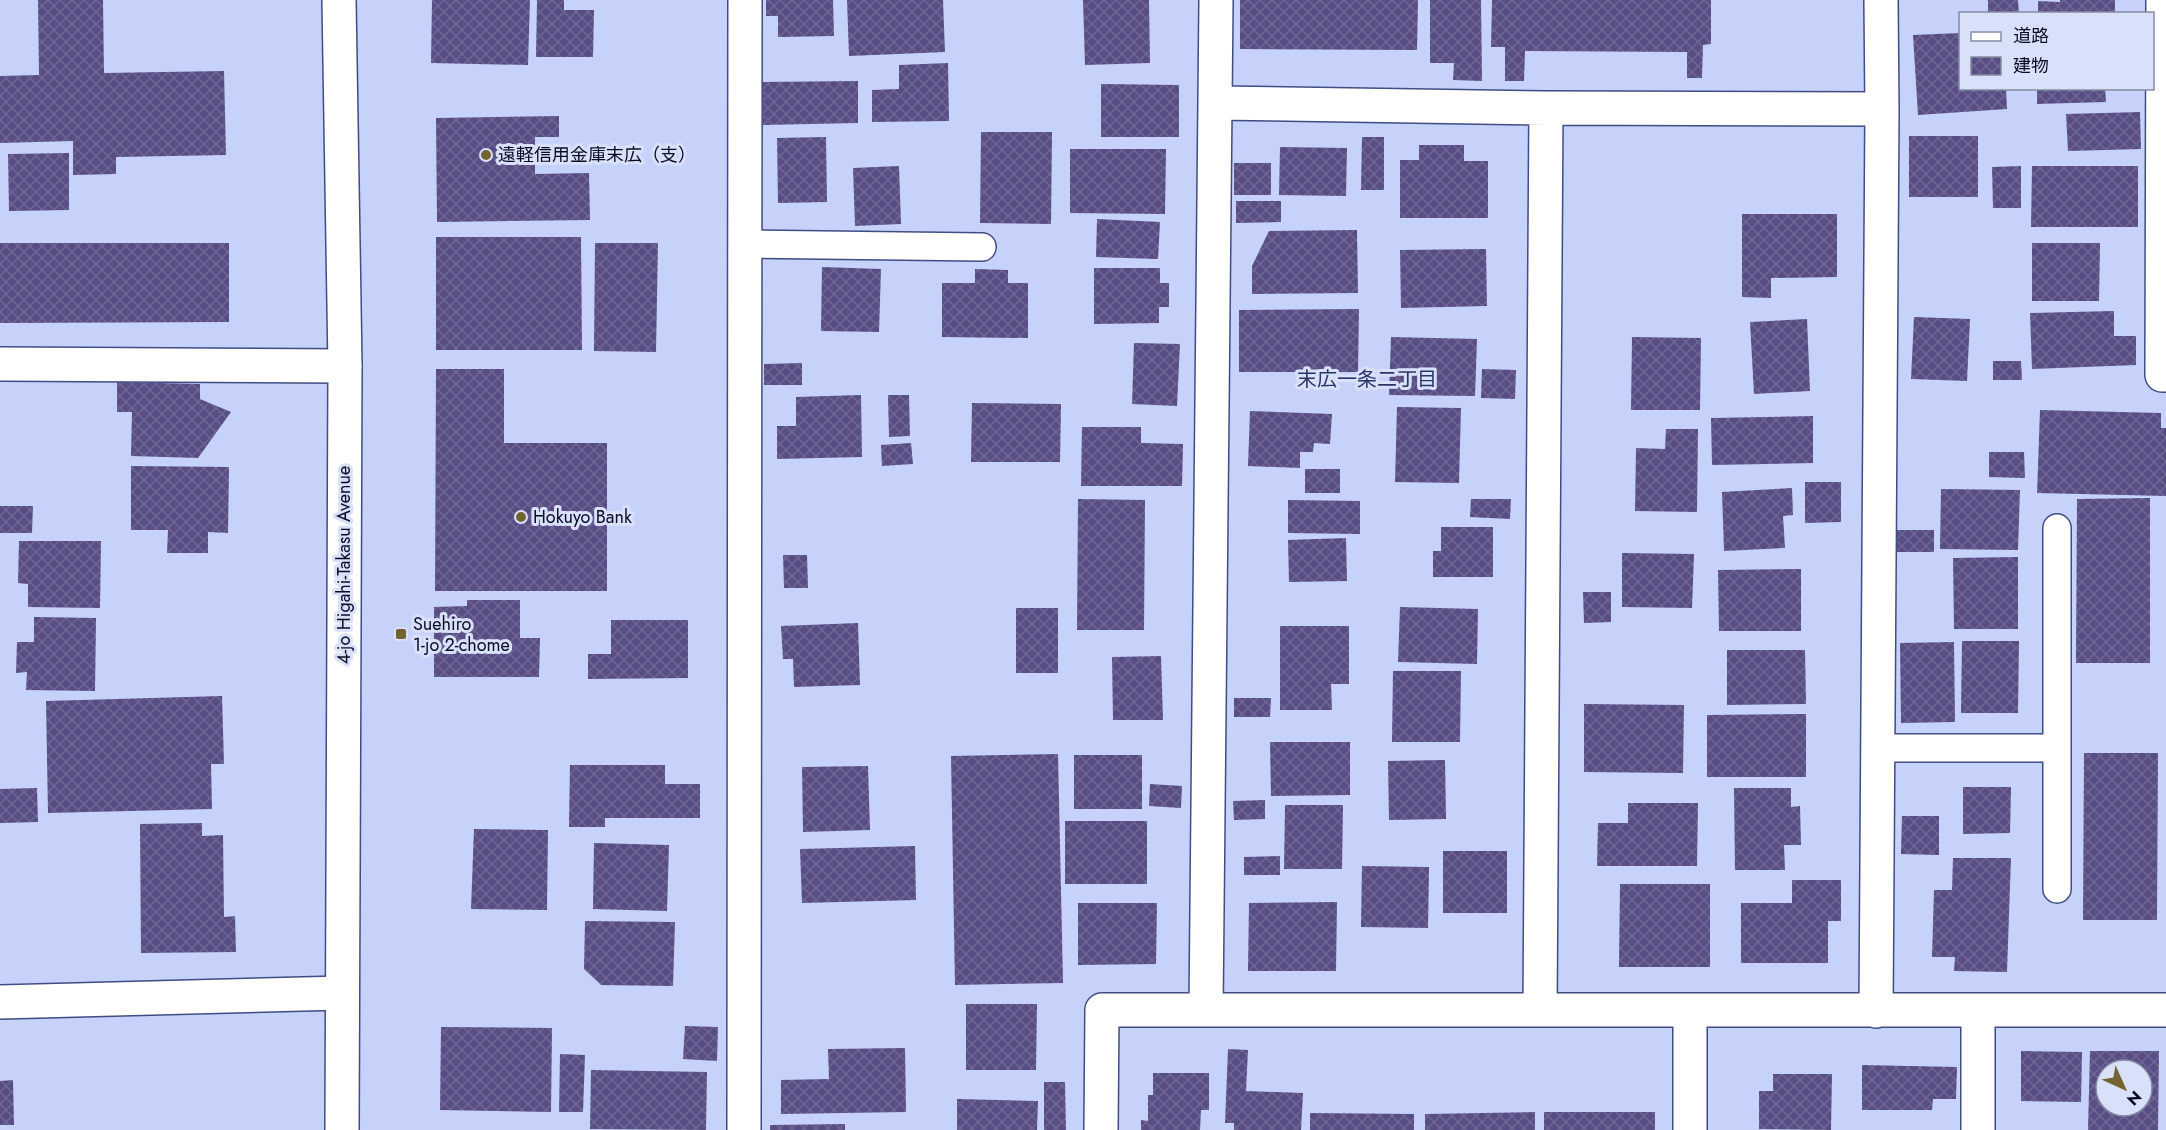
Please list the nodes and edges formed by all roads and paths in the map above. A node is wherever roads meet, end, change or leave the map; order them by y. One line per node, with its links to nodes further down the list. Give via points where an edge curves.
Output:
1 (339, 0): 12 (main road, 4-jo Higahi-Takasu Avenue)
2 (745, 0): 9 (main road)
3 (1215, 0): 6 (main road)
4 (1881, 0): 8 (main road)
5 (2163, 0): 13 (main road, via 2162,375)
6 (1216, 104): 7 (main road); 20 (main road)
7 (1546, 108): 8 (main road); 21 (main road)
8 (1882, 109): 15 (main road)
9 (744, 244): 10 (lane); 27 (main road)
10 (982, 247)
11 (0, 364): 12 (main road)
12 (345, 366): 18 (main road, 4-jo Higahi-Takasu Avenue)
13 (2166, 375)
14 (2057, 528): 16 (lane)
15 (1878, 748): 16 (lane); 25 (main road)
16 (2057, 748): 17 (lane)
17 (2057, 889)
18 (342, 993): 19 (main road); 26 (main road, 4-jo Higahi-Takasu Avenue)
19 (0, 1002)
20 (1206, 1010): 21 (main road); 28 (main road, via 1102,1010)
21 (1540, 1010): 22 (main road)
22 (1690, 1010): 25 (main road); 29 (main road)
23 (1978, 1010): 24 (main road); 25 (main road); 30 (main road)
24 (2166, 1010)
25 (1876, 1011)
26 (342, 1130)
27 (744, 1130)
28 (1101, 1130)
29 (1690, 1130)
30 (1978, 1130)

